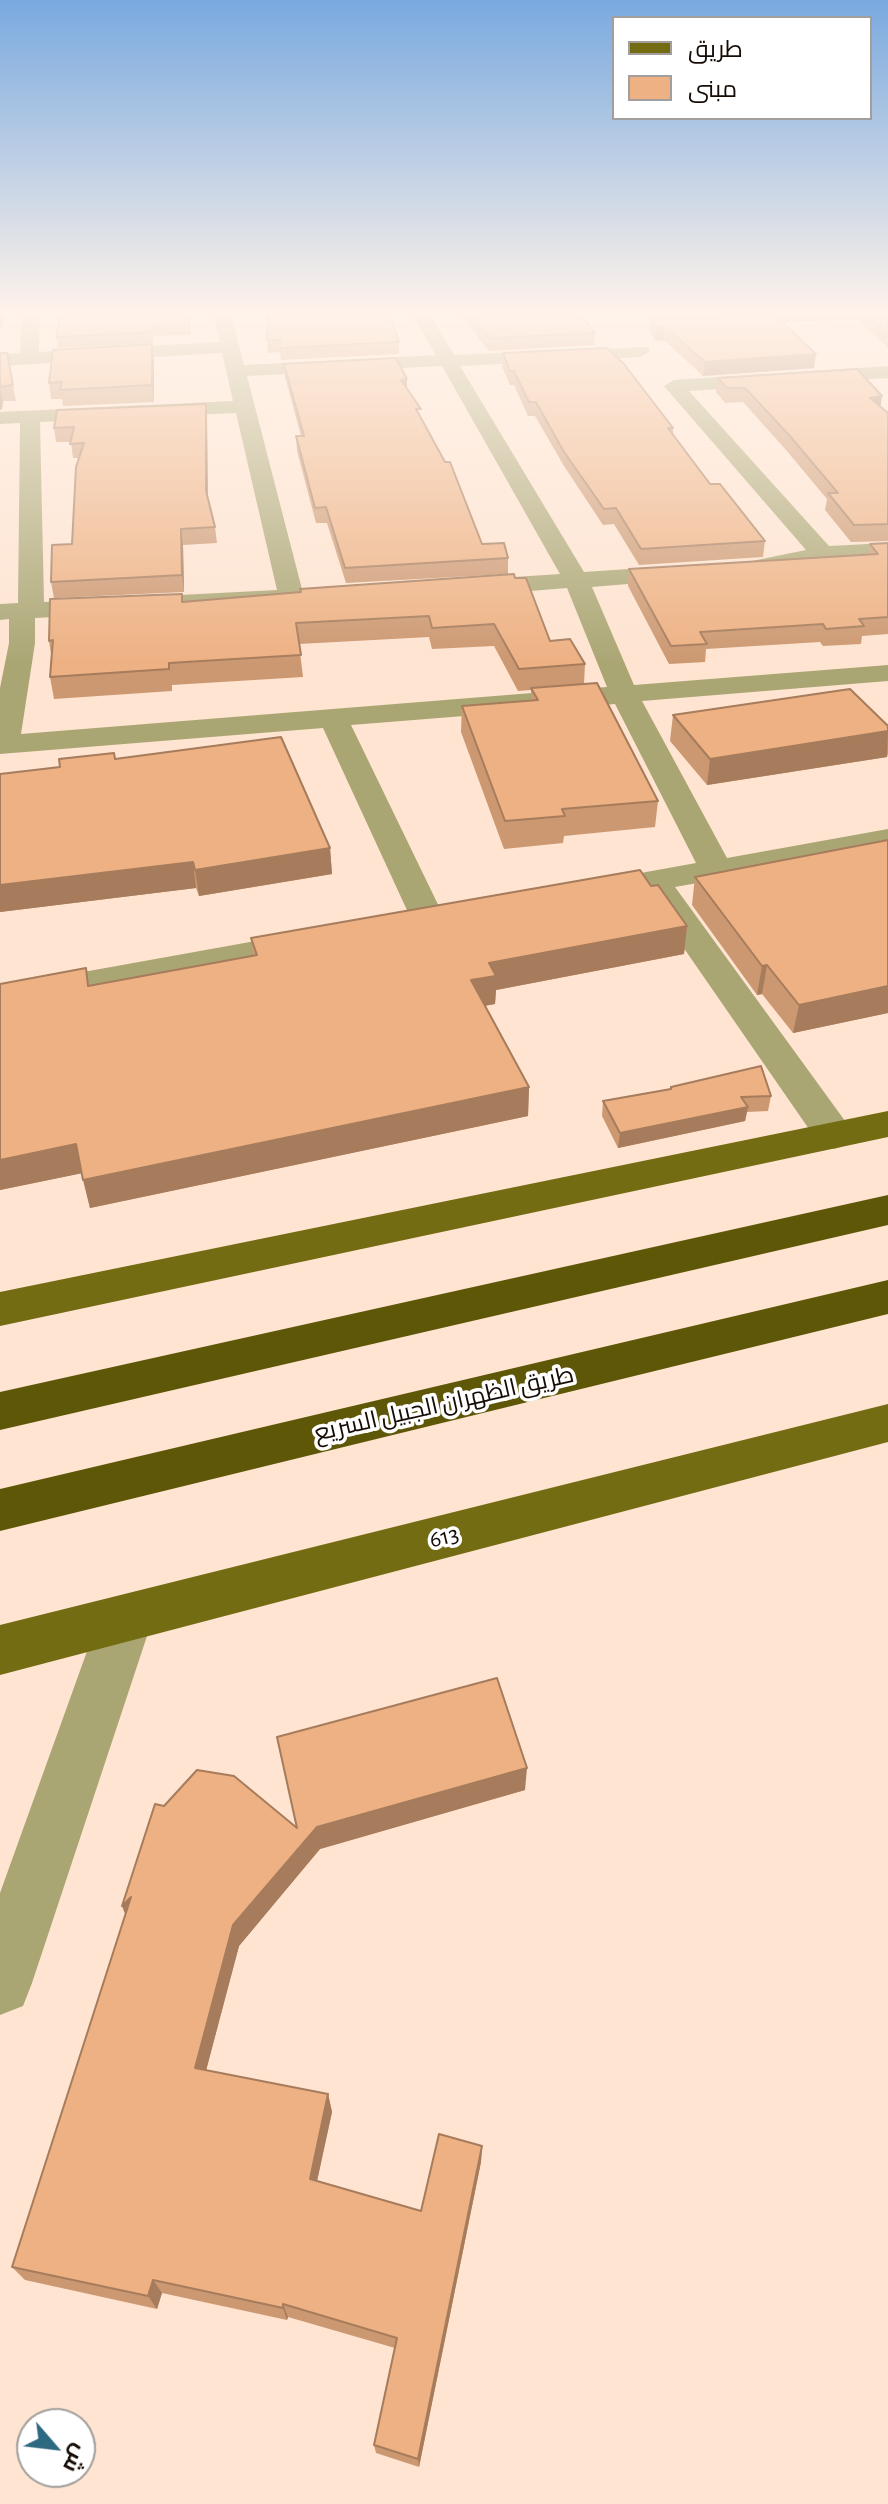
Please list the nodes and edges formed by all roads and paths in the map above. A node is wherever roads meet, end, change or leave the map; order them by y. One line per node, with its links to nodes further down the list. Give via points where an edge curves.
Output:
1 (29, 430): 9 (street)
2 (251, 430): 9 (street, via 303,597)
3 (488, 430): 7 (street)
4 (713, 430): 6 (street)
5 (888, 550): 6 (street)
6 (823, 554): 7 (street, via 772,566)
7 (577, 581): 8 (street); 11 (street)
8 (451, 589)
9 (18, 611): 13 (street, via 22,643)
10 (888, 673): 11 (street)
11 (624, 694): 12 (street); 15 (street)
12 (333, 718): 13 (street); 18 (street)
13 (2, 745)
14 (888, 839): 15 (street)
15 (716, 869): 16 (street)
16 (654, 881): 17 (street); 22 (street)
17 (564, 897)
18 (429, 921)
19 (337, 937): 20 (street)
20 (0, 998)
21 (888, 1124): 22 (main road)
22 (834, 1135): 25 (main road)
23 (888, 1210): 28 (highway)
24 (888, 1297): 27 (highway, طريق الظهران الجبيل السريع)
25 (0, 1309)
26 (888, 1312): 27 (highway)
27 (675, 1348): 30 (highway, طريق الظهران الجبيل السريع)
28 (0, 1411)
29 (888, 1423): 31 (main road, 613)
30 (0, 1510)
31 (126, 1618): 32 (main road, 613); 33 (street)
32 (0, 1650)
33 (0, 1983)

